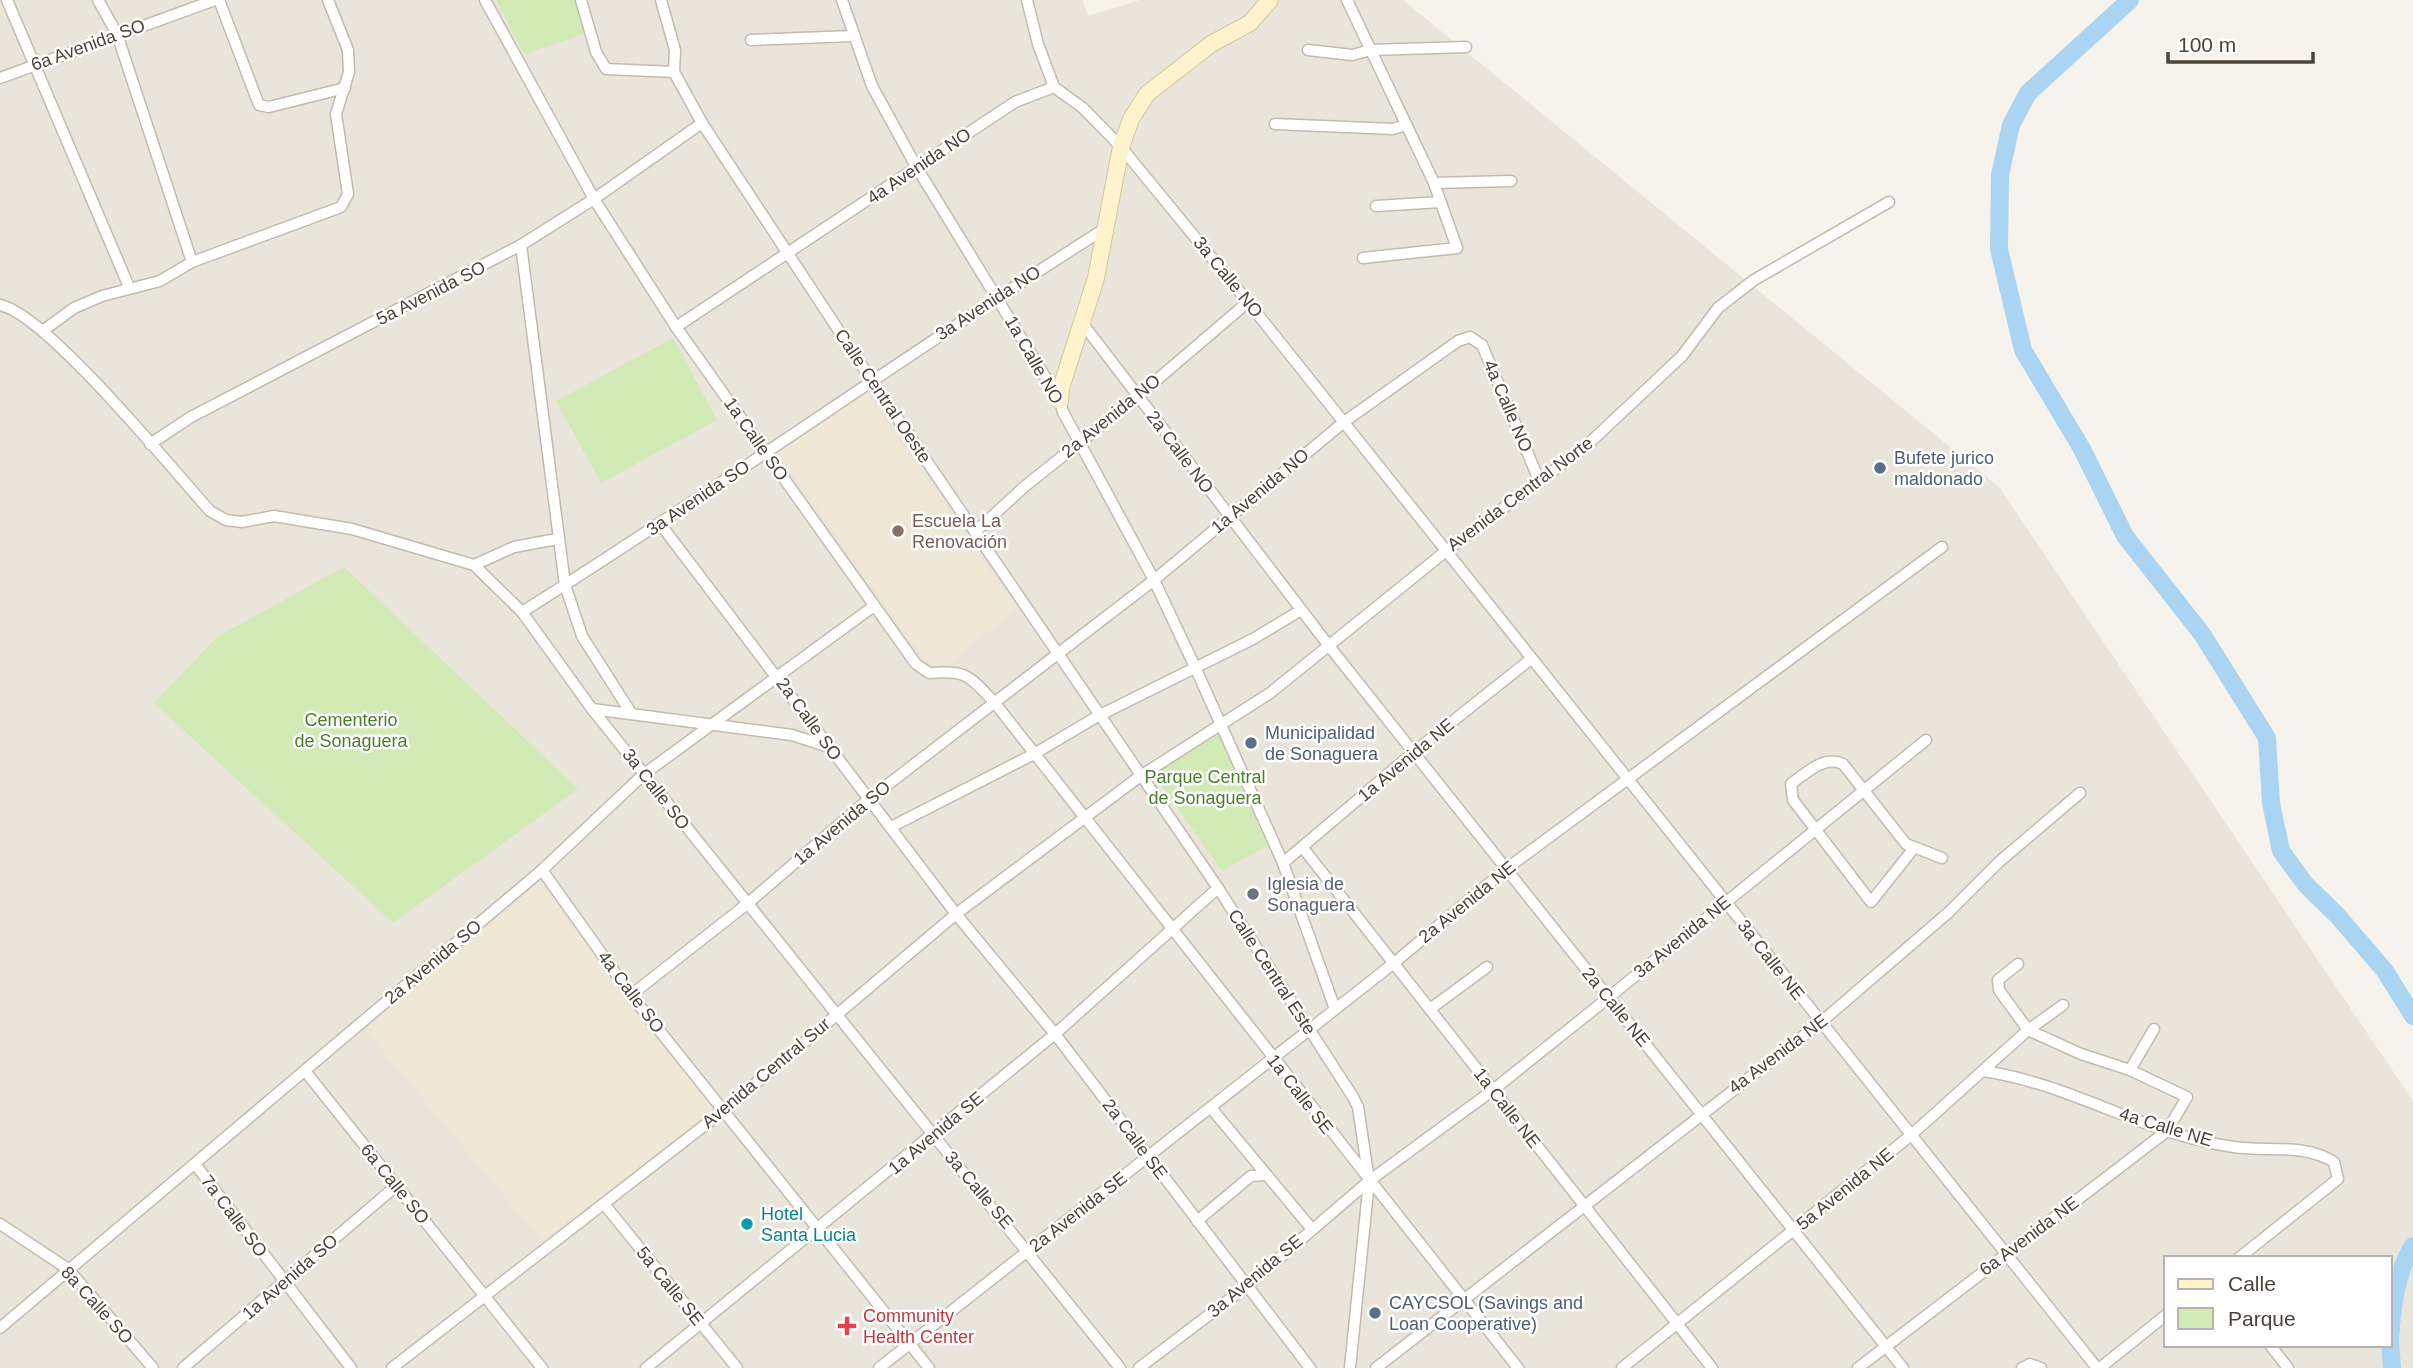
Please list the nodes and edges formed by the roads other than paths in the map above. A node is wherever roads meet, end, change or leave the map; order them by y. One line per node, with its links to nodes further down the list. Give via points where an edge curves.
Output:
1 (7, 0): 18 (street)
2 (98, 0): 12 (street)
3 (217, 0): 12 (street, 6a Avenida SO); 22 (street, via 259,105 270,107)
4 (328, 0): 22 (street, via 348,50)
5 (485, 0): 30 (street, 1a Calle SO)
6 (581, 0): 19 (street, via 596,52 606,69)
7 (662, 0): 19 (street, Calle Central Oeste, via 675,50)
8 (842, 0): 13 (street, 1a Calle NO)
9 (1027, 0): 21 (street)
10 (1270, 0): 26 (street, via 1251,23 1211,44 1147,94 1130,119)
11 (1347, 0): 17 (street)
12 (117, 34): 18 (street, 6a Avenida SO); 38 (street)
13 (853, 36): 14 (street); 27 (street, 1a Calle NO, via 873,86)
14 (751, 40)
15 (1466, 47): 17 (street)
16 (1308, 50): 17 (street, via 1352,55)
17 (1371, 50): 25 (street)
18 (34, 65): 20 (street, 6a Avenida SO); 39 (street)
19 (674, 72): 23 (street, Calle Central Oeste)
20 (0, 78)
21 (1054, 86): 26 (street, 3a Calle NO); 27 (street, 4a Avenida NO, via 1015,102)
22 (345, 88): 38 (street, via 335,114 348,194 341,207)
23 (702, 123): 30 (street, 5a Avenida SO); 36 (street, Calle Central Oeste)
24 (1275, 124): 25 (street, via 1393,129)
25 (1406, 125): 29 (street)
26 (1121, 147): 34 (street); 41 (street, 3a Calle NO)
27 (917, 168): 36 (street, 4a Avenida NO); 40 (street, 1a Calle NO)
28 (1511, 181): 29 (street)
29 (1434, 183): 31 (street)
30 (594, 199): 35 (street, 5a Avenida SO); 44 (street, 1a Calle SO)
31 (1441, 202): 33 (street); 37 (street, via 1457,248)
32 (1889, 202): 54 (street, Avenida Central Norte, via 1745,287 1718,309 1682,356 1595,438)
33 (1376, 206)
34 (1106, 228): 40 (street, 3a Avenida NO); 43 (street)
35 (521, 246): 52 (street, 5a Avenida SO, via 191,416); 58 (street)
36 (788, 254): 44 (street, 4a Avenida NO); 47 (street, Calle Central Oeste)
37 (1363, 258)
38 (192, 262): 39 (street, via 160,281)
39 (130, 287): 45 (street, via 74,308)
40 (997, 296): 47 (street, 3a Avenida NO); 49 (street, 1a Calle NO)
41 (1248, 302): 48 (street, 2a Avenida NO); 50 (street, 3a Calle NO)
42 (0, 305): 45 (street)
43 (1083, 324): 48 (street, 2a Calle NO); 49 (street)
44 (676, 327): 53 (street, 1a Calle SO)
45 (44, 330): 52 (street)
46 (1470, 337): 50 (street, 1a Avenida NO); 54 (street, 4a Calle NO, via 1482,345)
47 (872, 381): 53 (street, 3a Avenida SO); 57 (street, Calle Central Oeste)
48 (1138, 396): 51 (street, 2a Avenida NO); 55 (street, 2a Calle NO)
49 (1060, 401): 51 (street, 1a Calle NO)
50 (1344, 422): 55 (street, 1a Avenida NO); 60 (street, 3a Calle NO)
51 (1079, 443): 57 (street, 2a Avenida NO); 62 (street, 1a Calle NO)
52 (150, 444): 61 (street, via 210,511 226,520 274,516 352,529)
53 (766, 453): 56 (street, 3a Avenida SO); 64 (street, 1a Calle SO)
54 (1539, 480): 60 (street, Avenida Central Norte)
55 (1230, 517): 62 (street, 1a Avenida NO); 65 (street, 2a Calle NO)
56 (661, 524): 63 (street, 3a Avenida SO); 71 (street, 2a Calle SO)
57 (975, 532): 68 (street, Calle Central Oeste)
58 (557, 539): 61 (street, via 514,547); 63 (street)
59 (1942, 547): 84 (street, 2a Avenida NE)
60 (1446, 551): 67 (street, Avenida Central Norte); 69 (street, 3a Calle NE)
61 (474, 565): 66 (street, 3a Calle SO)
62 (1154, 580): 68 (street, 1a Avenida NO); 70 (street, 1a Calle NO)
63 (565, 585): 66 (street, 3a Avenida SO); 74 (street, via 582,636)
64 (874, 606): 71 (street, 2a Avenida SO); 72 (street, 1a Calle SO, via 916,663 929,673 957,671 971,678)
65 (1301, 610): 67 (street, 2a Calle NO); 70 (street)
66 (522, 612): 73 (street, 3a Calle SO)
67 (1329, 646): 76 (street, Avenida Central Norte); 80 (street, 2a Calle NE)
68 (1057, 655): 72 (street, 1a Avenida SO); 75 (street, Calle Central Oeste)
69 (1531, 659): 80 (street, 1a Avenida NE); 84 (street, 3a Calle NE)
70 (1195, 667): 75 (street); 76 (street, 1a Calle NO)
71 (778, 676): 77 (street, 2a Avenida SO); 79 (street, 2a Calle SO)
72 (994, 702): 81 (street, 1a Calle SO); 87 (street, 1a Avenida SO)
73 (592, 709): 74 (street); 82 (street, 3a Calle SO)
74 (631, 713): 77 (street)
75 (1098, 716): 81 (street); 83 (street, Calle Central Oeste)
76 (1220, 725): 83 (street, Avenida Central Norte); 94 (street)
77 (707, 726): 79 (street, via 792,734); 82 (street, 2a Avenida SO)
78 (1926, 740): 85 (street, 3a Avenida NE)
79 (829, 747): 87 (street, 2a Calle SO)
80 (1414, 752): 91 (street, 1a Avenida NE); 95 (street, 2a Calle NE)
81 (1034, 754): 88 (street, 1a Calle SO); 89 (street)
82 (644, 774): 96 (street, 2a Avenida SO); 99 (street, 3a Calle SO)
83 (1139, 777): 88 (street, Avenida Central Sur); 97 (street, Calle Central Este)
84 (1626, 778): 95 (street, 2a Avenida NE); 98 (street, 3a Calle NE)
85 (1864, 790): 90 (street, 3a Avenida NE); 90 (street, via 1843,764 1834,760 1791,784 1791,796); 92 (street)
86 (2080, 793): 111 (street, 4a Avenida NE)
87 (869, 799): 89 (street, 2a Calle SO); 99 (street, 1a Avenida SO)
88 (1084, 818): 100 (street, Avenida Central Sur); 101 (street, 1a Calle SE)
89 (891, 827): 100 (street, 2a Calle SO)
90 (1814, 830): 92 (street, via 1871,902); 98 (street, 3a Avenida NE)
91 (1303, 848): 94 (street, 1a Avenida NE); 102 (street, 1a Calle NE)
92 (1914, 848): 93 (street)
93 (1942, 858)
94 (1283, 863): 108 (street)
95 (1506, 869): 102 (street, 2a Avenida NE); 106 (street, 2a Calle NE)
96 (542, 870): 105 (street, 4a Calle SO); 118 (street, 2a Avenida SO)
97 (1218, 888): 101 (street, 1a Avenida SE); 112 (street, Calle Central Este)
98 (1726, 902): 106 (street, 3a Avenida NE); 111 (street, 3a Calle NE)
99 (747, 904): 105 (street, 1a Avenida SO); 110 (street, 3a Calle SO)
100 (956, 914): 110 (street, Avenida Central Sur); 115 (street, 2a Calle SE)
101 (1173, 931): 115 (street, 1a Avenida SE); 116 (street, 1a Calle SE)
102 (1394, 963): 108 (street, 2a Avenida NE); 109 (street, 1a Calle NE)
103 (2018, 964): 114 (street, via 1998,980 1999,990)
104 (1487, 967): 109 (street)
105 (631, 995): 122 (street, 4a Calle SO)
106 (1608, 998): 120 (street, 3a Avenida NE); 123 (street, 2a Calle NE)
107 (2063, 1005): 114 (street, 5a Avenida NE)
108 (1335, 1009): 112 (street, 2a Avenida NE)
109 (1430, 1009): 120 (street, 1a Calle NE)
110 (837, 1014): 122 (street, Avenida Central Sur); 125 (street, 3a Calle SE)
111 (1819, 1023): 123 (street, 4a Avenida NE); 126 (street, 3a Calle NE)
112 (1310, 1029): 116 (street, 2a Avenida SE); 130 (street, Calle Central Este, via 1358,1107)
113 (2154, 1029): 117 (street)
114 (2028, 1030): 117 (street); 119 (street, 5a Avenida NE)
115 (1055, 1034): 125 (street, 1a Avenida SE); 127 (street, 2a Calle SE)
116 (1273, 1059): 121 (street, 2a Avenida SE); 130 (street, 1a Calle SE)
117 (2130, 1070): 124 (street, 6a Avenida NE, via 2185,1094 2186,1101)
118 (305, 1071): 128 (street, 2a Avenida SO); 131 (street, 6a Calle SO)
119 (1983, 1071): 124 (street, 4a Calle NE, via 2060,1088); 126 (street, 5a Avenida NE)
120 (1493, 1090): 130 (street, 3a Avenida NE); 133 (street, 1a Calle NE)
121 (1211, 1108): 127 (street, 2a Avenida SE); 129 (street)
122 (723, 1111): 132 (street, Avenida Central Sur); 138 (street, 4a Calle SO)
123 (1701, 1113): 133 (street, 4a Avenida NE); 137 (street, 2a Calle NE)
124 (2166, 1131): 140 (street, 6a Avenida NE); 141 (street, 4a Calle NE, via 2235,1147 2319,1153 2334,1162 2338,1180)
125 (934, 1135): 138 (street, 1a Avenida SE); 139 (street, 3a Calle SE)
126 (1910, 1136): 137 (street, 5a Avenida NE); 140 (street, 3a Calle NE)
127 (1148, 1157): 134 (street, 2a Calle SE); 139 (street, 2a Avenida SE)
128 (195, 1164): 142 (street, 2a Avenida SO); 143 (street, 7a Calle SO)
129 (1266, 1175): 134 (street, via 1251,1176); 136 (street)
130 (1368, 1181): 136 (street, 3a Avenida SE); 146 (street, 1a Calle SE); 167 (street, Calle Central Este)
131 (396, 1186): 143 (street, 1a Avenida SO); 145 (street, 6a Calle SO)
132 (604, 1204): 145 (street, Avenida Central Sur); 148 (street, 5a Calle SE)
133 (1584, 1206): 146 (street, 4a Avenida NE); 149 (street, 1a Calle NE)
134 (1197, 1221): 144 (street, 2a Calle SE)
135 (0, 1224): 142 (street, 8a Calle SO)
136 (1311, 1228): 144 (street, 3a Avenida SE)
137 (1794, 1230): 149 (street, 5a Avenida NE); 152 (street, 2a Calle NE)
138 (817, 1231): 148 (street, 1a Avenida SE); 151 (street, 4a Calle SO)
139 (1029, 1251): 151 (street, 2a Avenida SE); 164 (street, 3a Calle SE)
140 (2003, 1254): 152 (street, 6a Avenida NE); 176 (street, 3a Calle NE)
141 (2242, 1256)
142 (68, 1269): 150 (street, 2a Avenida SO); 155 (street, 8a Calle SO)
143 (284, 1282): 156 (street, 1a Avenida SO); 157 (street, 7a Calle SO)
144 (1247, 1286): 154 (street, 2a Calle SE); 165 (street, 3a Avenida SE)
145 (486, 1297): 158 (street, Avenida Central Sur); 159 (street, 6a Calle SO)
146 (1463, 1300): 168 (street, 4a Avenida NE); 169 (street, 1a Calle SE)
147 (2164, 1317): 176 (street)
148 (701, 1323): 160 (street, 1a Avenida SE); 161 (street, 5a Calle SE)
149 (1678, 1325): 170 (street, 5a Avenida NE); 171 (street, 1a Calle NE)
150 (0, 1328)
151 (911, 1345): 162 (street, 2a Avenida SE); 163 (street, 4a Calle SO)
152 (1886, 1346): 172 (street, 6a Avenida NE); 173 (street, 2a Calle NE)
153 (2272, 1347): 177 (street)
154 (1306, 1364): 166 (street)
155 (153, 1368)
156 (183, 1368)
157 (351, 1368)
158 (393, 1368)
159 (542, 1368)
160 (646, 1368)
161 (737, 1368)
162 (879, 1368)
163 (929, 1368)
164 (1120, 1368)
165 (1139, 1368)
166 (1293, 1368)
167 (1350, 1368)
168 (1376, 1368)
169 (1518, 1368)
170 (1622, 1368)
171 (1712, 1368)
172 (1858, 1368)
173 (1903, 1368)
174 (2022, 1368): 175 (street, via 2030,1364)
175 (2040, 1368)
176 (2098, 1368)
177 (2288, 1368)

